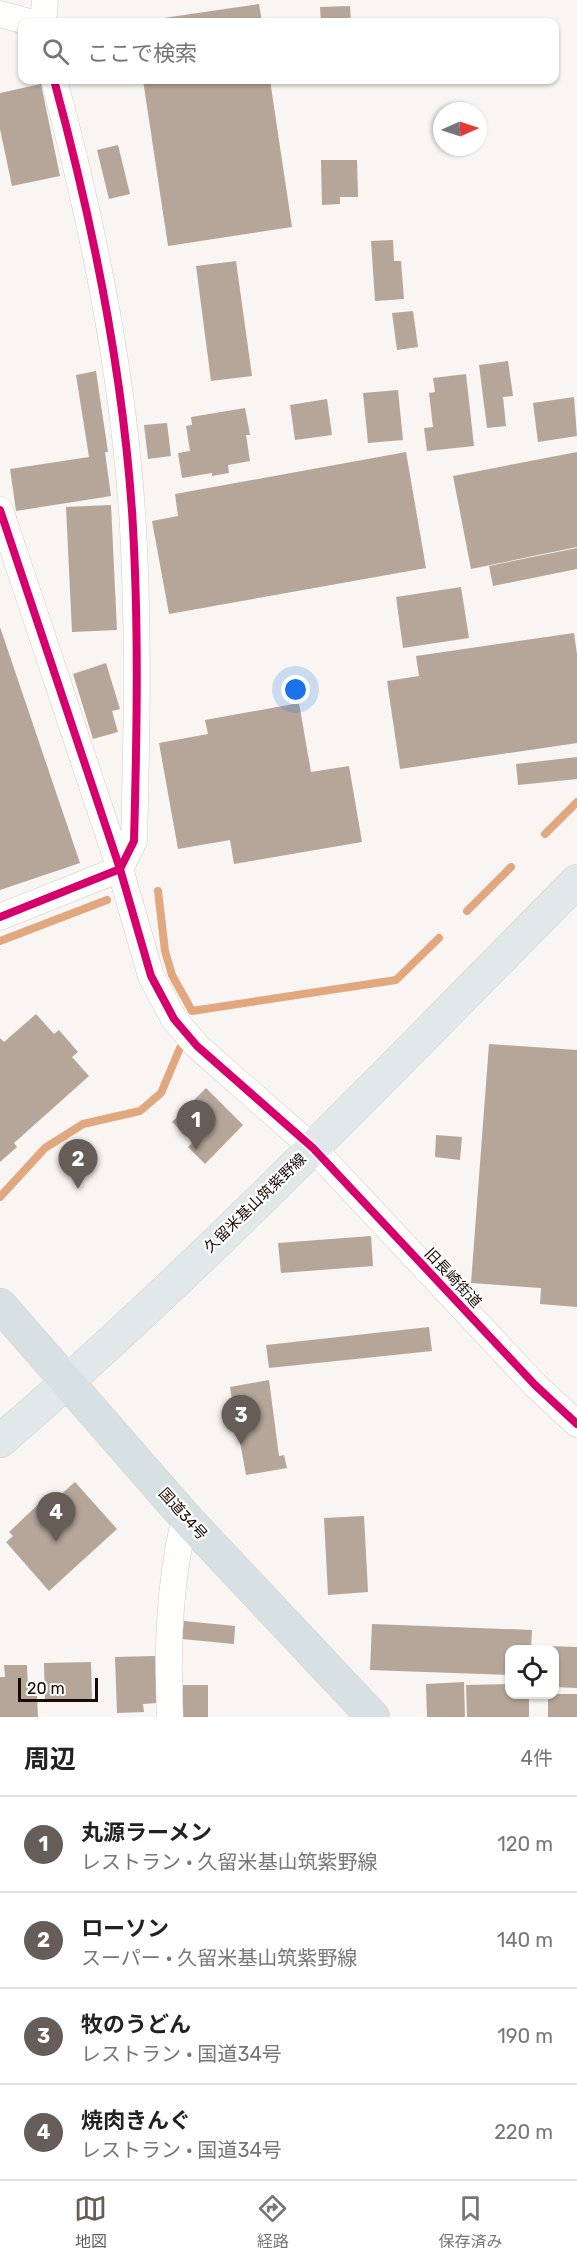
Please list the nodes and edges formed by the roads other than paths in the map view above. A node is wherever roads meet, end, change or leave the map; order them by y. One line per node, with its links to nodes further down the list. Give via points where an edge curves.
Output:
1 (45, 0): 3 (street)
2 (0, 14): 4 (street)
3 (43, 18)
4 (18, 19)
5 (55, 84): 7 (street, via 77,166 108,318 132,510 136,617 134,841)
6 (0, 510): 7 (street, 旧長崎街道)
7 (120, 869): 9 (street); 10 (street, 旧長崎街道, via 151,976 174,1019 197,1046)
8 (577, 881): 10 (main road, 久留米基山筑紫野線)
9 (0, 917)
10 (313, 1148): 12 (main road, 久留米基山筑紫野線); 13 (street, 旧長崎街道, via 535,1385)
11 (0, 1305): 12 (highway, 国道34号)
12 (66, 1384): 14 (main road, 久留米基山筑紫野線); 15 (highway, 国道34号)
13 (577, 1424)
14 (0, 1441)
15 (185, 1517): 16 (street, via 175,1557 170,1608); 17 (highway, 国道34号)
16 (170, 1717)
17 (373, 1717)

